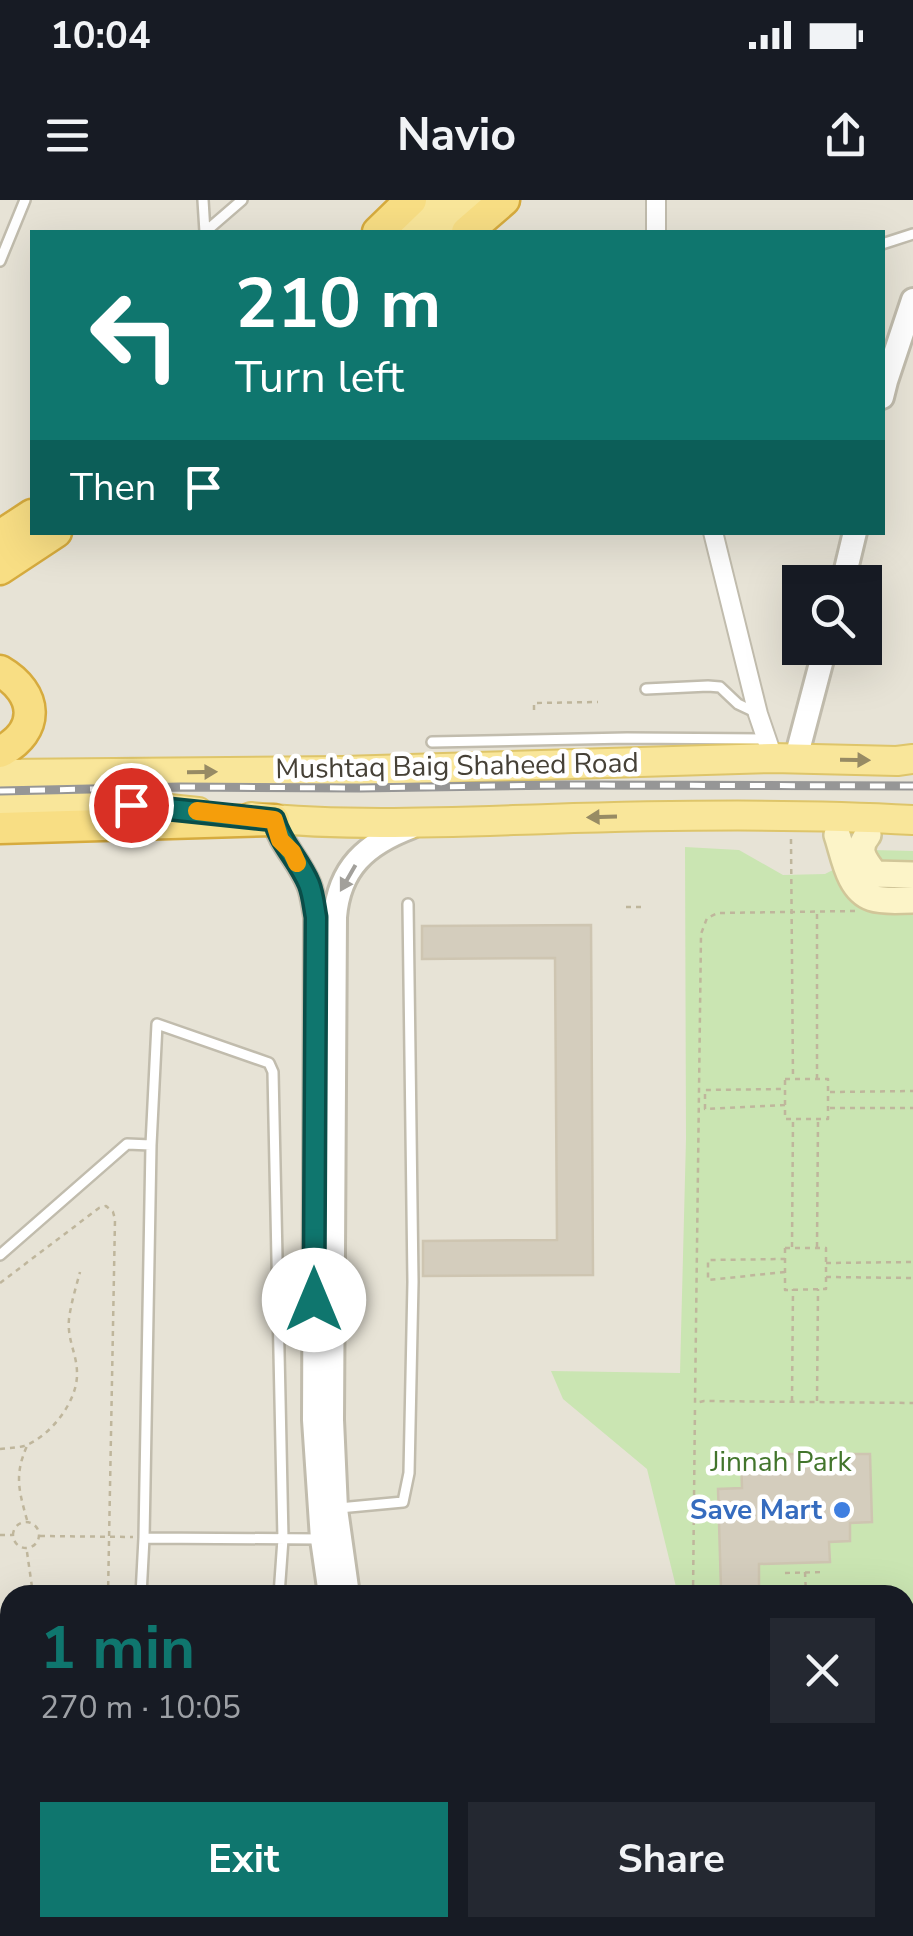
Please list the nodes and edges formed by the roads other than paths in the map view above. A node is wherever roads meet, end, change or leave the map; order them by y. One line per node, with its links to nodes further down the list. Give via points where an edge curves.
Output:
1 (25, 200): 18 (lane)
2 (203, 200): 9 (lane)
3 (242, 200): 10 (lane)
4 (411, 200): 11 (highway)
5 (443, 200): 12 (main road)
6 (469, 200): 13 (main road)
7 (504, 200): 14 (highway)
8 (656, 200): 15 (street)
9 (205, 230)
10 (207, 230)
11 (380, 230)
12 (406, 230)
13 (436, 230)
14 (469, 230)
15 (656, 230)
16 (913, 234): 17 (lane)
17 (885, 243)
18 (0, 261)
19 (913, 300): 20 (street)
20 (885, 385)
21 (30, 516): 25 (highway)
22 (52, 535): 27 (highway)
23 (714, 535): 31 (street)
24 (854, 535): 26 (street)
25 (0, 536)
26 (848, 565)
27 (0, 570)
28 (817, 665): 34 (street)
29 (0, 672): 33 (highway, via 24,690 30,716 20,739)
30 (646, 689): 31 (lane, via 720,687)
31 (758, 714): 34 (street)
32 (432, 742): 34 (lane, via 628,738)
33 (0, 752)
34 (779, 752): 35 (main road, Mushtaq Baig Shaheed Road, one-way to 35); 36 (main road, Mushtaq Baig Shaheed Road, one-way to 34, via 342,770)
35 (908, 760)
36 (0, 774)
37 (0, 808): 39 (main road, via 131,805)
38 (655, 816): 41 (main road, one-way to 41); 42 (main road); 42 (main road, Mushtaq Baig Shaheed Road, via 791,834)
39 (274, 820): 41 (main road); 43 (highway); 54 (street, via 310,886 316,917 314,1420)
40 (913, 820): 42 (main road)
41 (424, 822): 51 (street, one-way to 51, via 365,851 336,899)
42 (838, 825): 44 (main road, Mushtaq Baig Shaheed Road); 47 (main road, via 850,876 863,892)
43 (0, 828)
44 (868, 835): 45 (main road, Mushtaq Baig Shaheed Road); 46 (main road, via 861,850 876,874)
45 (913, 839)
46 (913, 875)
47 (913, 900)
48 (408, 904): 51 (lane, via 409,1472 403,1502)
49 (150, 1145): 50 (lane, via 126,1144); 52 (lane); 53 (lane, via 157,1024 269,1062 275,1084)
50 (0, 1255)
51 (336, 1508): 58 (street)
52 (144, 1538): 53 (lane); 55 (lane)
53 (282, 1539): 54 (lane); 56 (lane)
54 (322, 1540): 57 (street)
55 (142, 1585)
56 (280, 1585)
57 (329, 1585)
58 (347, 1585)

